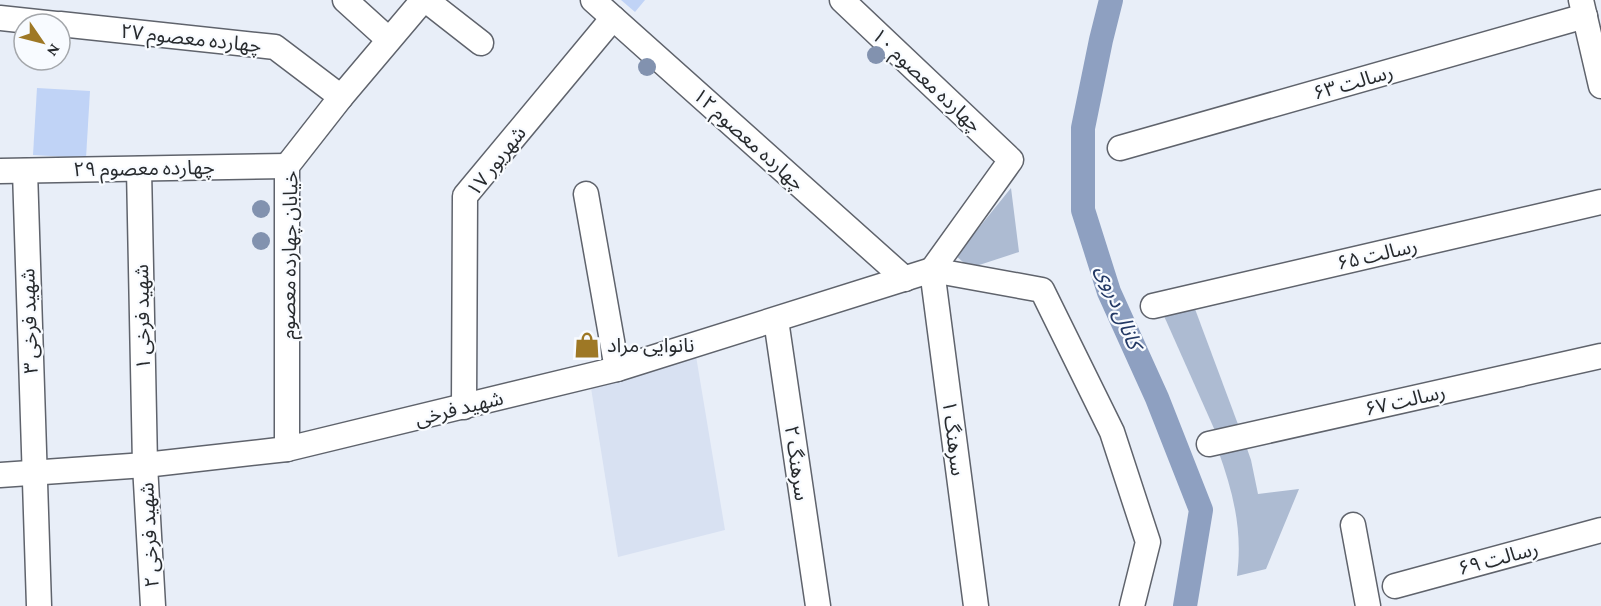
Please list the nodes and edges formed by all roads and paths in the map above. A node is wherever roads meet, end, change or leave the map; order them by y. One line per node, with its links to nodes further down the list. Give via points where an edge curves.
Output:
1 (424, 0): 8 (street, خیابان چهارده معصوم); 9 (street)
2 (594, 0): 6 (street, چهارده معصوم ۱۲)
3 (842, 0): 19 (street, چهارده معصوم ۱۰, via 1011,160)
4 (342, 1): 8 (street)
5 (1583, 8): 10 (street); 12 (street, رسالت ۶۳)
6 (613, 18): 20 (street, چهارده معصوم ۱۲); 25 (street, ۱۷ شهریور, via 465,196)
7 (72, 25): 11 (street, چهارده معصوم ۲۷, via 275,47)
8 (388, 39): 11 (street, خیابان چهارده معصوم)
9 (481, 43)
10 (1601, 86)
11 (341, 97): 13 (street, خیابان چهارده معصوم)
12 (1120, 148)
13 (287, 166): 14 (street, چهارده معصوم ۲۹); 27 (street, خیابان چهارده معصوم)
14 (140, 169): 16 (street, چهارده معصوم ۲۹); 28 (street, شهید فرخی ۱)
15 (0, 171): 16 (street, چهارده معصوم ۲۹)
16 (25, 171): 29 (street, شهید فرخی ۳)
17 (586, 194): 24 (street)
18 (1601, 202): 21 (street, رسالت ۶۵)
19 (932, 270): 20 (street, شهید فرخی); 37 (street, سرهنگ ۱); 38 (street, via 1042,290 1112,432 1149,542)
20 (905, 279): 22 (street, شهید فرخی)
21 (1153, 306)
22 (776, 320): 24 (street, شهید فرخی); 36 (street, سرهنگ ۲)
23 (1601, 356): 26 (street, رسالت ۶۷)
24 (616, 369): 25 (street, شهید فرخی)
25 (464, 407): 27 (street, شهید فرخی)
26 (1209, 444)
27 (286, 449): 28 (street, شهید فرخی)
28 (145, 465): 29 (street, شهید فرخی); 35 (street, شهید فرخی ۲)
29 (33, 472): 30 (street, شهید فرخی); 34 (street, شهید فرخی ۳)
30 (0, 474)
31 (1353, 525): 39 (street)
32 (1601, 530): 33 (street, رسالت ۶۹)
33 (1395, 586)
34 (39, 606)
35 (153, 606)
36 (818, 606)
37 (976, 606)
38 (1132, 606)
39 (1368, 606)

